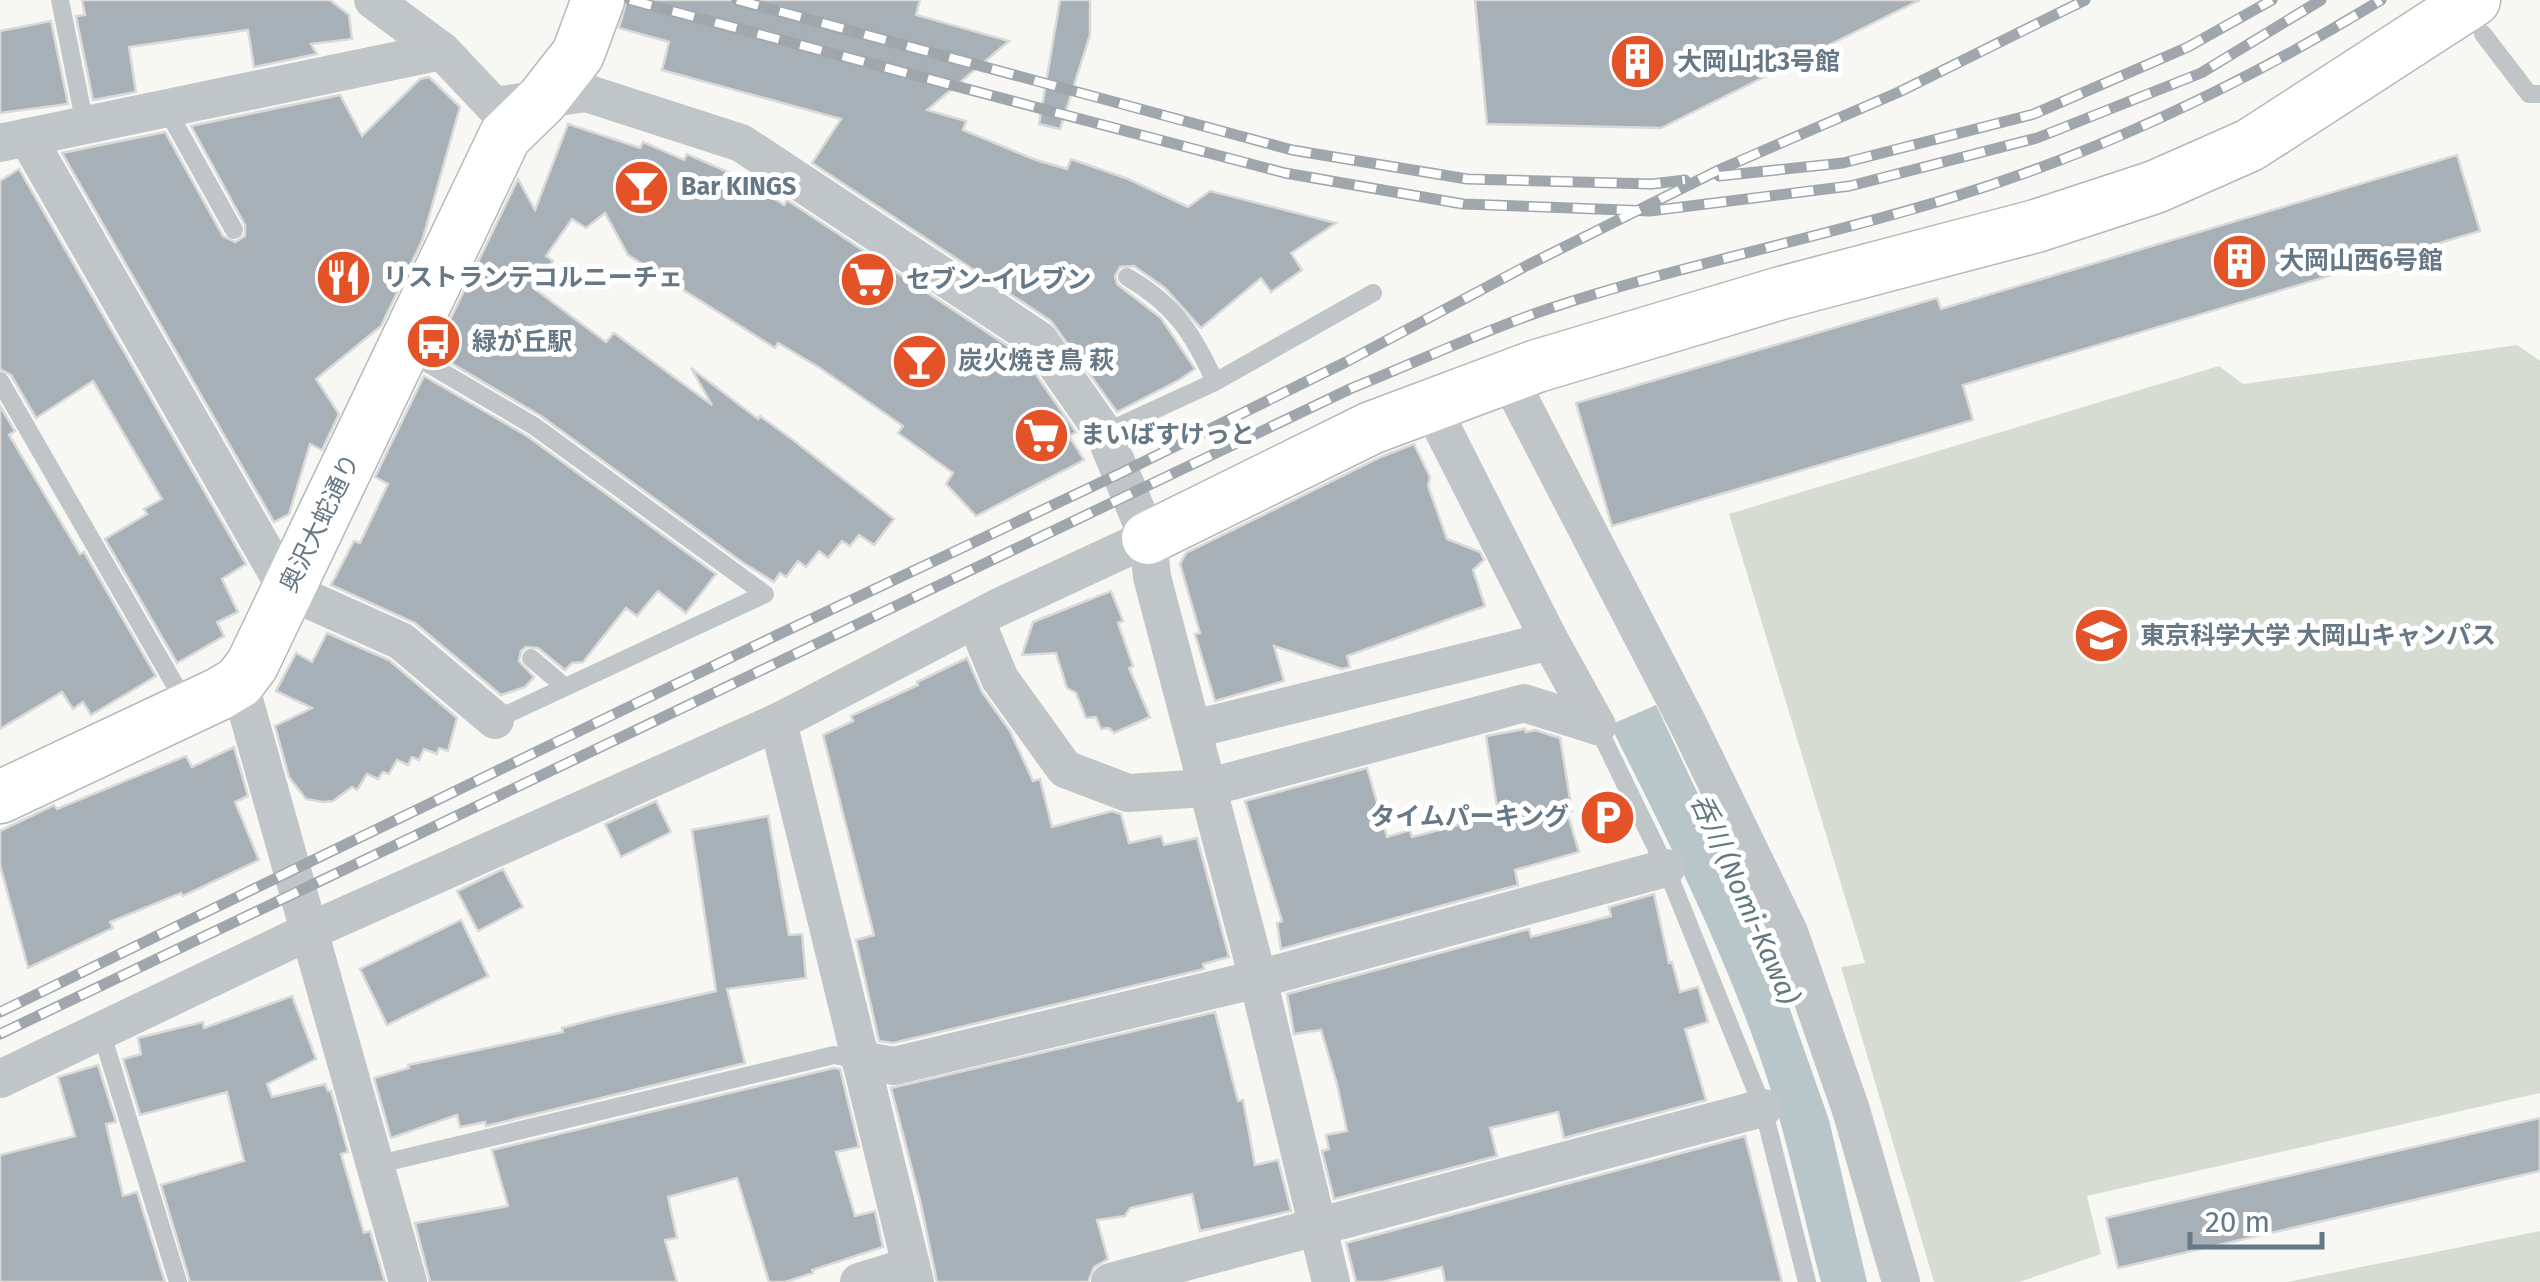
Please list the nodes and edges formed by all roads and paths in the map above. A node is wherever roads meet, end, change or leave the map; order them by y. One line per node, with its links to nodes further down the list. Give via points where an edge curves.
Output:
1 (60, 0): 9 (lane)
2 (372, 0): 5 (street)
3 (598, 0): 8 (street, 奥沢大蛇通り, via 578,54)
4 (2479, 17): 6 (lane, via 2529,94); 15 (street, via 2250,145 2155,187)
5 (442, 51): 7 (street); 8 (street, via 494,106)
6 (2540, 94)
7 (166, 108): 9 (street); 11 (lane)
8 (529, 113): 14 (street, 奥沢大蛇通り, via 505,136); 19 (street, via 586,93 741,143 1039,340)
9 (86, 125): 10 (street)
10 (14, 140): 21 (street)
11 (234, 230)
12 (1128, 277): 17 (lane, via 1172,309)
13 (1373, 293): 17 (lane)
14 (404, 349): 21 (street, 奥沢大蛇通り); 26 (lane, via 534,426 764,594)
15 (1508, 377): 18 (street); 50 (street, via 1789,932)
16 (0, 381): 27 (lane)
17 (1215, 382): 19 (lane)
18 (1430, 404): 20 (street); 23 (street)
19 (1104, 433): 20 (street)
20 (1148, 538): 22 (street); 31 (street, via 1152,578)
21 (287, 590): 25 (street, 奥沢大蛇通り); 28 (street, via 401,641)
22 (976, 621): 29 (street); 32 (street, via 1000,679 1065,769 1128,794)
23 (1550, 641): 30 (street); 31 (street)
24 (531, 658): 26 (lane)
25 (239, 682): 27 (street); 35 (street)
26 (565, 687): 28 (lane)
27 (189, 708): 33 (street)
28 (494, 720)
29 (778, 722): 35 (street); 38 (street)
30 (1597, 726): 32 (street, via 1524,703); 34 (lane)
31 (1194, 729): 32 (street)
32 (1206, 788): 36 (street)
33 (0, 796)
34 (1666, 868): 36 (street); 40 (lane)
35 (310, 932): 37 (street); 41 (street)
36 (1258, 979): 38 (street, via 894,1066); 42 (street)
37 (101, 1031): 39 (street); 44 (lane)
38 (860, 1060): 41 (lane, via 834,1056); 43 (street)
39 (0, 1079)
40 (1763, 1108): 42 (street); 49 (lane)
41 (375, 1165): 45 (street)
42 (1318, 1227): 47 (street); 48 (street)
43 (913, 1274): 46 (street)
44 (178, 1282)
45 (408, 1282)
46 (859, 1282)
47 (1110, 1282)
48 (1331, 1282)
49 (1807, 1282)
50 (1901, 1282)

